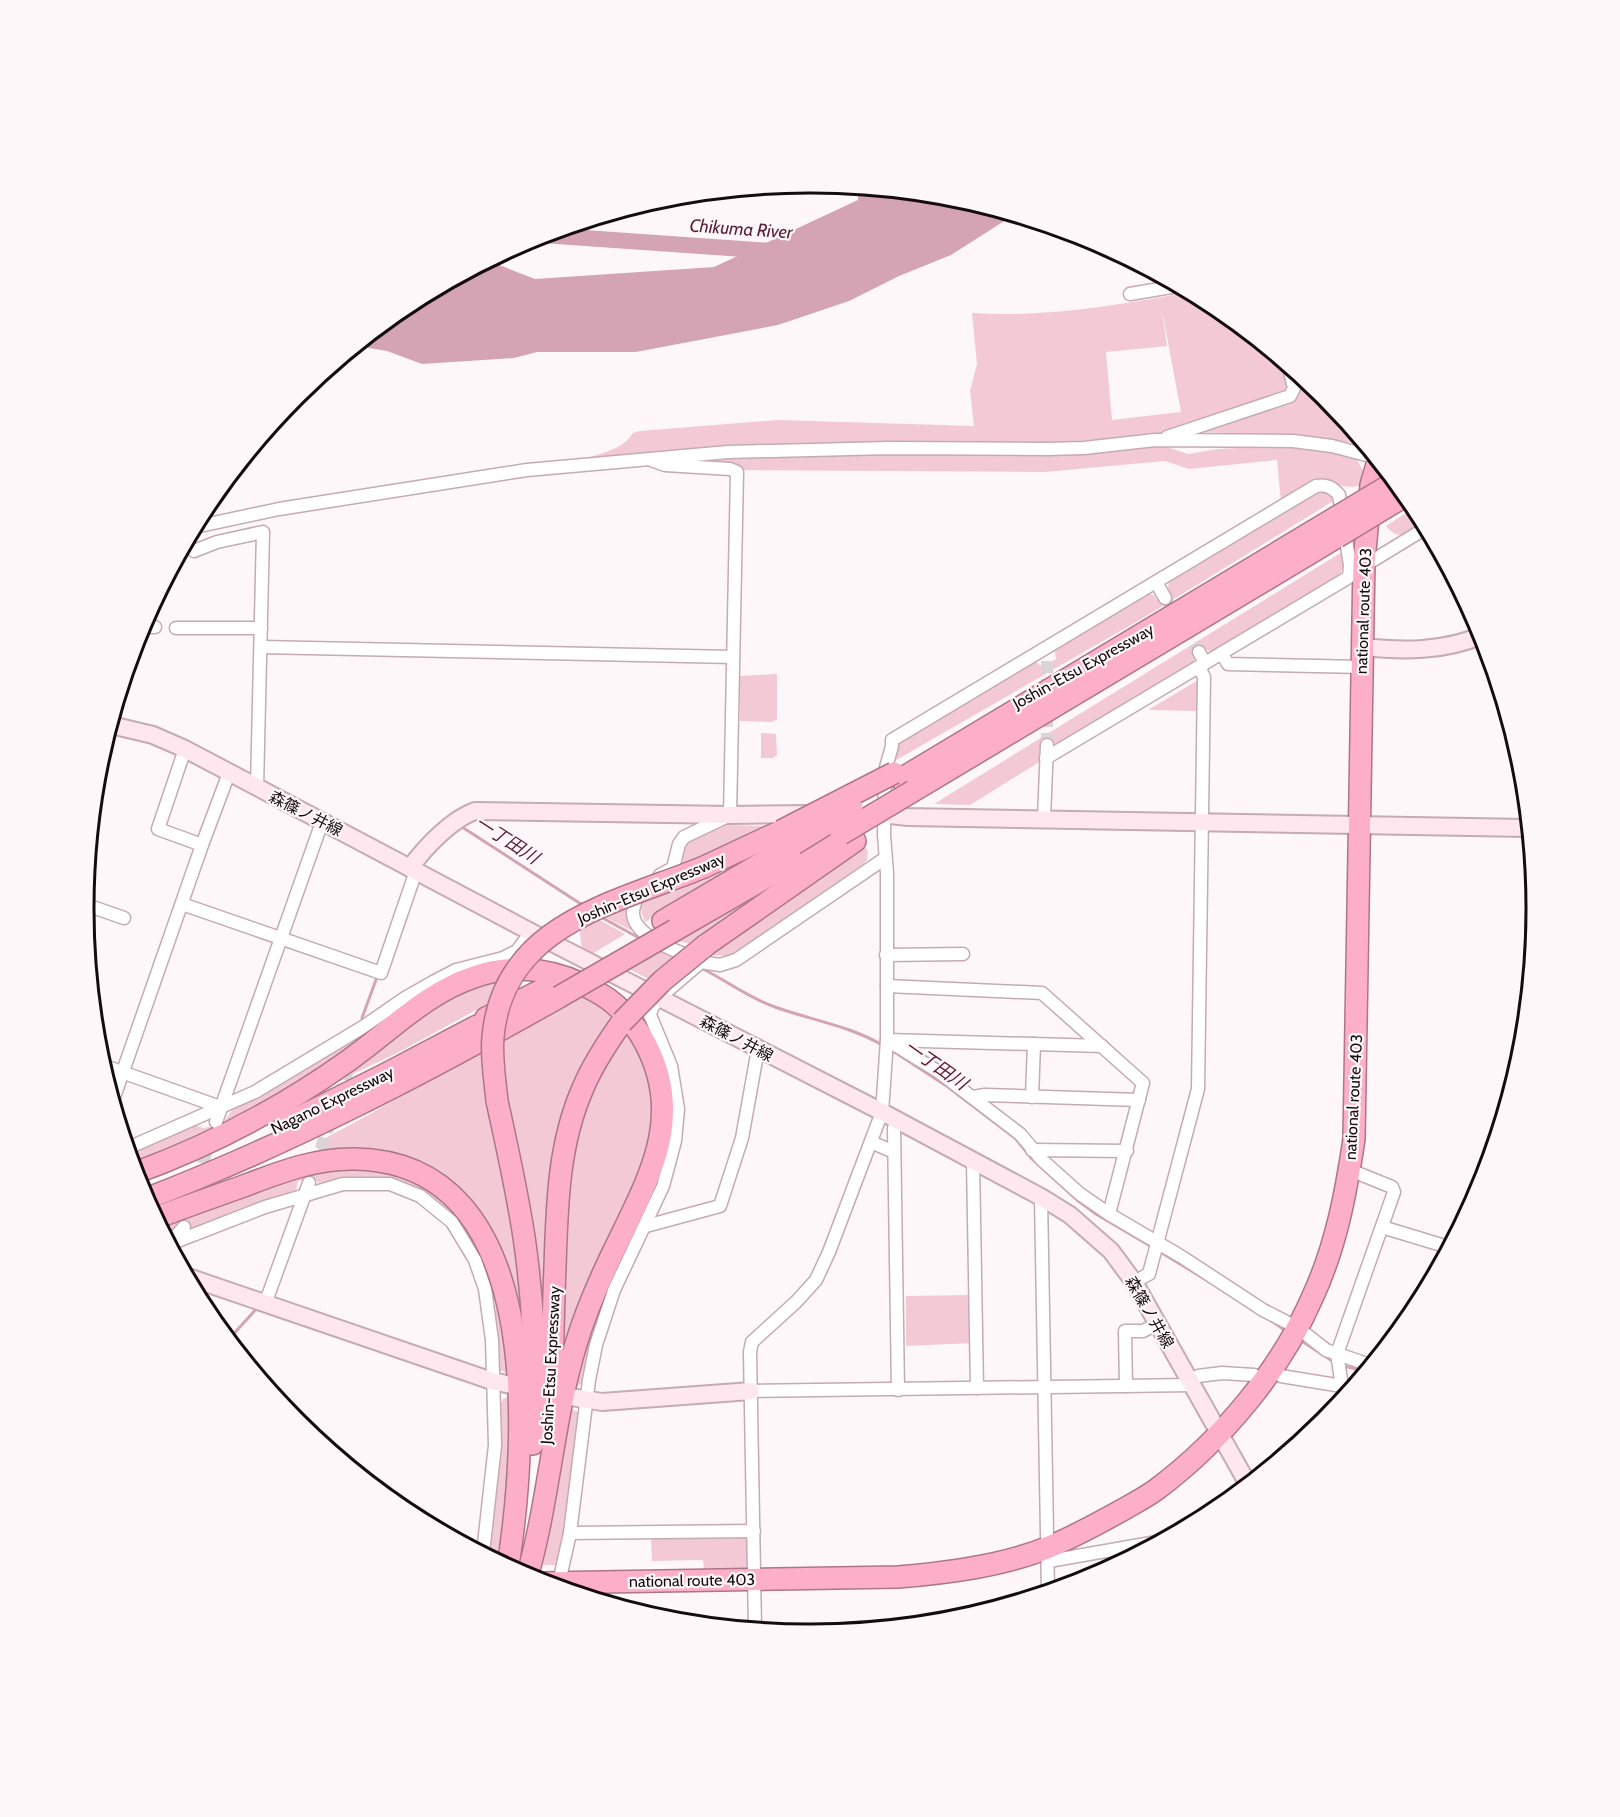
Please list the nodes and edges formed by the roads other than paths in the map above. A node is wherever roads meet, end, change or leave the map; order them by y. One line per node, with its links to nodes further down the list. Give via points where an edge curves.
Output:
1 (1166, 288): 2 (street)
2 (1130, 294)
3 (1292, 381): 4 (street, via 1290,396)
4 (1155, 440): 5 (street, via 1293,441); 6 (street, via 1055,449 890,448)
5 (1362, 454)
6 (647, 458): 9 (street, via 421,486); 21 (street, via 665,465 736,472)
7 (1375, 470): 22 (highway, national route 403, via 1366,523)
8 (1394, 495): 14 (highway, Joshin-Etsu Expressway, bridge)
9 (207, 525)
10 (1418, 533): 12 (street)
11 (194, 551): 16 (street, via 263,532)
12 (1372, 561)
13 (1156, 582): 14 (street); 18 (street); 20 (street, via 1316,486 1335,490 1341,507 1349,578)
14 (1173, 615): 30 (highway, Joshin-Etsu Expressway); 30 (highway, Joshin-Etsu Expressway, via 1096,657)
15 (176, 628): 16 (street)
16 (261, 628): 19 (street)
17 (1472, 639): 22 (street)
18 (1050, 645): 23 (street); 32 (street, via 892,740 885,771)
19 (261, 647): 21 (street); 31 (street)
20 (1222, 654): 22 (street, via 1228,664); 24 (street)
21 (733, 657): 33 (street)
22 (1362, 657): 37 (highway, national route 403)
23 (1047, 659)
24 (1201, 661): 28 (street); 36 (street)
25 (118, 727): 27 (street, 森篠ノ井線, via 153,735)
26 (1047, 745): 28 (street)
27 (185, 749): 29 (street, 森篠ノ井線); 41 (street, via 158,829)
28 (1046, 758): 34 (street)
29 (230, 773): 31 (street, 森篠ノ井線); 41 (street)
30 (907, 785): 39 (highway, Joshin-Etsu Expressway, bridge); 40 (highway, Joshin-Etsu Expressway)
31 (257, 788): 35 (street, 森篠ノ井線)
32 (884, 813): 33 (street); 34 (street, via 908,817); 42 (street)
33 (730, 815): 43 (street, via 475,811 462,815 449,826); 52 (street, via 684,837 673,868 642,885 634,904 639,930)
34 (1044, 819): 36 (street)
35 (322, 822): 43 (street, 森篠ノ井線); 49 (street)
36 (1202, 823): 37 (street); 94 (street, via 1198,1089)
37 (1359, 825): 38 (street); 80 (highway, national route 403, via 1356,1096)
38 (1520, 828)
39 (787, 837): 47 (highway, Joshin-Etsu Expressway); 124 (highway, Joshin-Etsu Expressway, bridge, via 588,912 553,932 530,952 507,987 494,1024 492,1054 497,1101 524,1238 535,1375 533,1448)
40 (848, 838): 47 (highway, Joshin-Etsu Expressway); 52 (highway, Joshin-Etsu Expressway)
41 (202, 845): 44 (street)
42 (884, 859): 51 (street); 52 (street, via 736,960 720,965)
43 (413, 869): 48 (street, 森篠ノ井線); 49 (street, via 381,973)
44 (182, 904): 49 (street); 62 (street)
45 (94, 908): 46 (street)
46 (124, 918)
47 (669, 926): 54 (highway, Joshin-Etsu Expressway, bridge)
48 (531, 932): 55 (street, 森篠ノ井線); 68 (street, via 517,951 456,970 405,998 362,1030 255,1092)
49 (280, 938): 68 (street)
50 (963, 954): 51 (street)
51 (886, 955): 53 (street)
52 (700, 960): 55 (street); 125 (highway, Joshin-Etsu Expressway, bridge, via 662,981 622,1022 582,1089 567,1139 556,1237 550,1413)
53 (887, 986): 57 (street); 59 (street, via 1042,993)
54 (552, 993): 56 (highway, Joshin-Etsu Expressway); 79 (highway, via 282,1117)
55 (659, 998): 60 (street, 森篠ノ井線); 88 (street, via 650,1015 671,1066 678,1109 669,1165)
56 (522, 1010): 63 (highway, Nagano Expressway); 81 (highway, Nagano Expressway, via 298,1118)
57 (887, 1044): 58 (street); 65 (street, via 939,1072); 69 (street)
58 (1034, 1044): 59 (street); 66 (street)
59 (1102, 1046): 67 (street, via 1143,1083)
60 (758, 1048): 69 (street, 森篠ノ井線); 88 (street, via 744,1129 720,1206)
61 (113, 1069): 62 (street)
62 (123, 1072): 64 (street); 68 (street)
63 (418, 1075): 83 (highway, Nagano Expressway, via 261,1151); 85 (highway, via 284,1151)
64 (117, 1088)
65 (973, 1097): 66 (street); 74 (street, via 1020,1134)
66 (1032, 1097): 67 (street)
67 (1139, 1100): 75 (street)
68 (220, 1107): 70 (street); 73 (street)
69 (882, 1113): 72 (street); 77 (street, 森篠ノ井線)
70 (216, 1122)
71 (894, 1128): 76 (street)
72 (871, 1142): 76 (street); 113 (street, via 816,1280 752,1342)
73 (135, 1145)
74 (1032, 1150): 75 (street); 86 (street, via 1080,1194)
75 (1127, 1151): 86 (street)
76 (894, 1152): 112 (street)
77 (974, 1161): 84 (street, 森篠ノ井線); 109 (street)
78 (144, 1169): 126 (highway, via 284,1103 428,1001 477,976 510,969 558,974 605,996 630,1020 656,1066 663,1102 660,1142 648,1179 600,1280 575,1345)
79 (144, 1170)
80 (1350, 1170): 90 (street, via 1392,1187 1394,1192); 99 (highway, national route 403, via 1330,1253)
81 (149, 1182)
82 (307, 1189): 92 (street); 97 (street); 104 (street, via 390,1184 420,1196 452,1222 475,1260 485,1289 492,1340)
83 (155, 1195)
84 (1041, 1197): 96 (street, 森篠ノ井線, via 1070,1215 1111,1251); 110 (street)
85 (161, 1209)
86 (1109, 1214): 94 (street)
87 (164, 1215): 123 (highway, via 288,1170 333,1160 394,1164 431,1180 456,1199 475,1223 496,1263 514,1337 520,1400 519,1466)
88 (646, 1226): 115 (street, via 602,1323)
89 (184, 1227): 91 (street)
90 (1382, 1227): 93 (street); 100 (street)
91 (175, 1238)
92 (177, 1241)
93 (1441, 1246)
94 (1156, 1247): 96 (street, via 1149,1274); 99 (street)
95 (199, 1281): 97 (street)
96 (1134, 1282): 98 (street, 森篠ノ井線)
97 (265, 1304): 104 (street)
98 (1157, 1324): 105 (street, 森篠ノ井線); 108 (street, via 1143,1331 1125,1331)
99 (1295, 1333): 100 (street); 116 (highway, national route 403)
100 (1338, 1361): 101 (street); 107 (street)
101 (1361, 1364)
102 (1254, 1375): 105 (street, via 1222,1373)
103 (1281, 1376): 111 (street)
104 (492, 1381): 106 (street); 121 (street, via 495,1445)
105 (1195, 1381): 108 (street); 116 (street, 森篠ノ井線)
106 (511, 1385)
107 (1344, 1385)
108 (1126, 1386): 110 (street)
109 (976, 1388): 110 (street); 112 (street)
110 (1046, 1388): 122 (street)
111 (1340, 1389)
112 (898, 1390): 113 (street)
113 (751, 1391): 115 (street); 118 (street)
114 (571, 1397): 115 (street)
115 (588, 1400): 119 (street)
116 (1220, 1434): 117 (street, 森篠ノ井線); 122 (highway, national route 403, via 1156,1490)
117 (1244, 1477)
118 (754, 1531): 119 (street); 128 (street)
119 (570, 1533): 127 (street)
120 (1137, 1544): 122 (street)
121 (484, 1545)
122 (1048, 1554): 128 (highway, national route 403, via 921,1575 892,1570 798,1572); 129 (street)
123 (509, 1557)
124 (514, 1559)
125 (528, 1566)
126 (528, 1566)
127 (556, 1577)
128 (761, 1579): 130 (highway, national route 403); 131 (street)
129 (1048, 1583)
130 (573, 1584)
131 (756, 1621)

